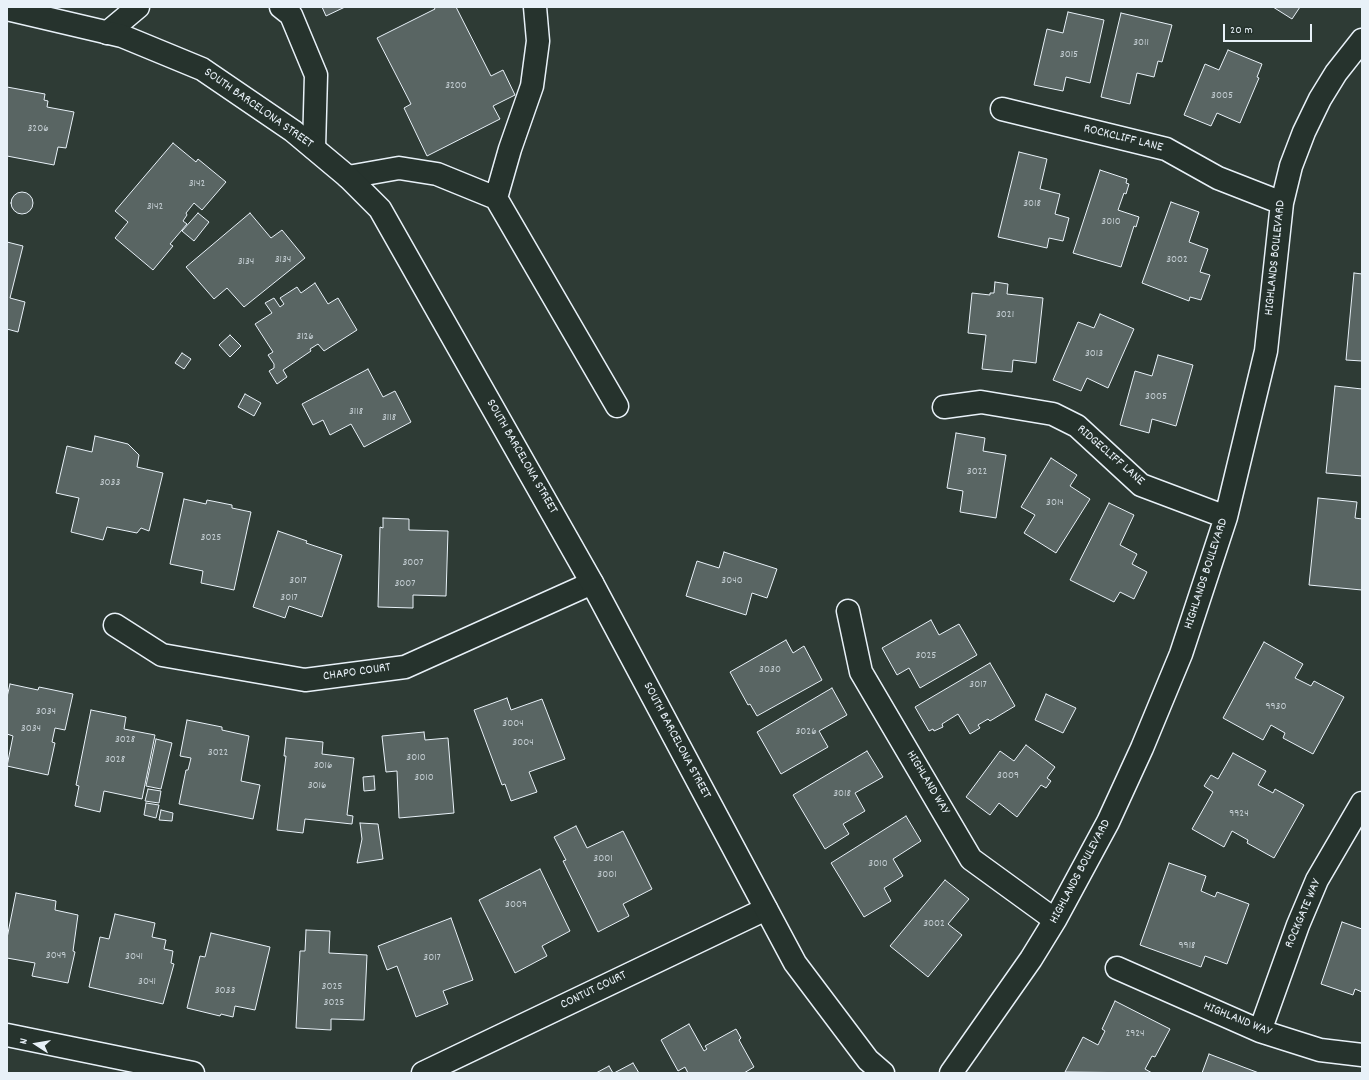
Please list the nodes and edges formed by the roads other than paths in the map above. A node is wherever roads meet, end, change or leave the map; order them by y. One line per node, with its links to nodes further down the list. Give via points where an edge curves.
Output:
1 (138, 7): 5 (street)
2 (280, 7): 8 (street, via 291,15 316,75)
3 (535, 7): 10 (street, via 538,41 532,86)
4 (7, 9): 5 (street, SOUTH BARCELONA STREET)
5 (107, 33): 8 (street, SOUTH BARCELONA STREET, via 122,36 202,69 293,130)
6 (1362, 40): 11 (street, HIGHLANDS BOULEVARD, via 1336,73 1304,132 1291,166)
7 (1002, 109): 11 (street, ROCKCLIFF LANE, via 1166,150 1218,178)
8 (314, 148): 9 (street, SOUTH BARCELONA STREET)
9 (348, 176): 10 (street, via 407,169 437,174); 15 (street, SOUTH BARCELONA STREET, via 380,209)
10 (496, 198): 12 (street)
11 (1282, 202): 14 (street, HIGHLANDS BOULEVARD, via 1266,351)
12 (617, 406)
13 (944, 407): 14 (street, RIDGECLIFF LANE, via 982,402 1053,414 1077,426 1141,485)
14 (1226, 517): 20 (street, HIGHLANDS BOULEVARD, via 1181,654 1145,741 1108,822)
15 (592, 583): 17 (street, CHAPO COURT, via 405,666 305,680 162,655); 19 (street, SOUTH BARCELONA STREET)
16 (848, 611): 20 (street, HIGHLAND WAY, via 861,672 971,859)
17 (115, 625)
18 (1362, 803): 22 (street, ROCKGATE WAY, via 1317,880)
19 (766, 908): 26 (street, CONTUT COURT); 27 (street, SOUTH BARCELONA STREET, via 795,963 868,1060)
20 (1055, 920): 28 (street, HIGHLANDS BOULEVARD, via 1031,959)
21 (1117, 968): 22 (street, HIGHLAND WAY)
22 (1260, 1031): 24 (street, HIGHLAND WAY, via 1320,1050)
23 (7, 1035): 25 (street)
24 (1362, 1055)
25 (193, 1073)
26 (423, 1073)
27 (883, 1073)
28 (951, 1073)

